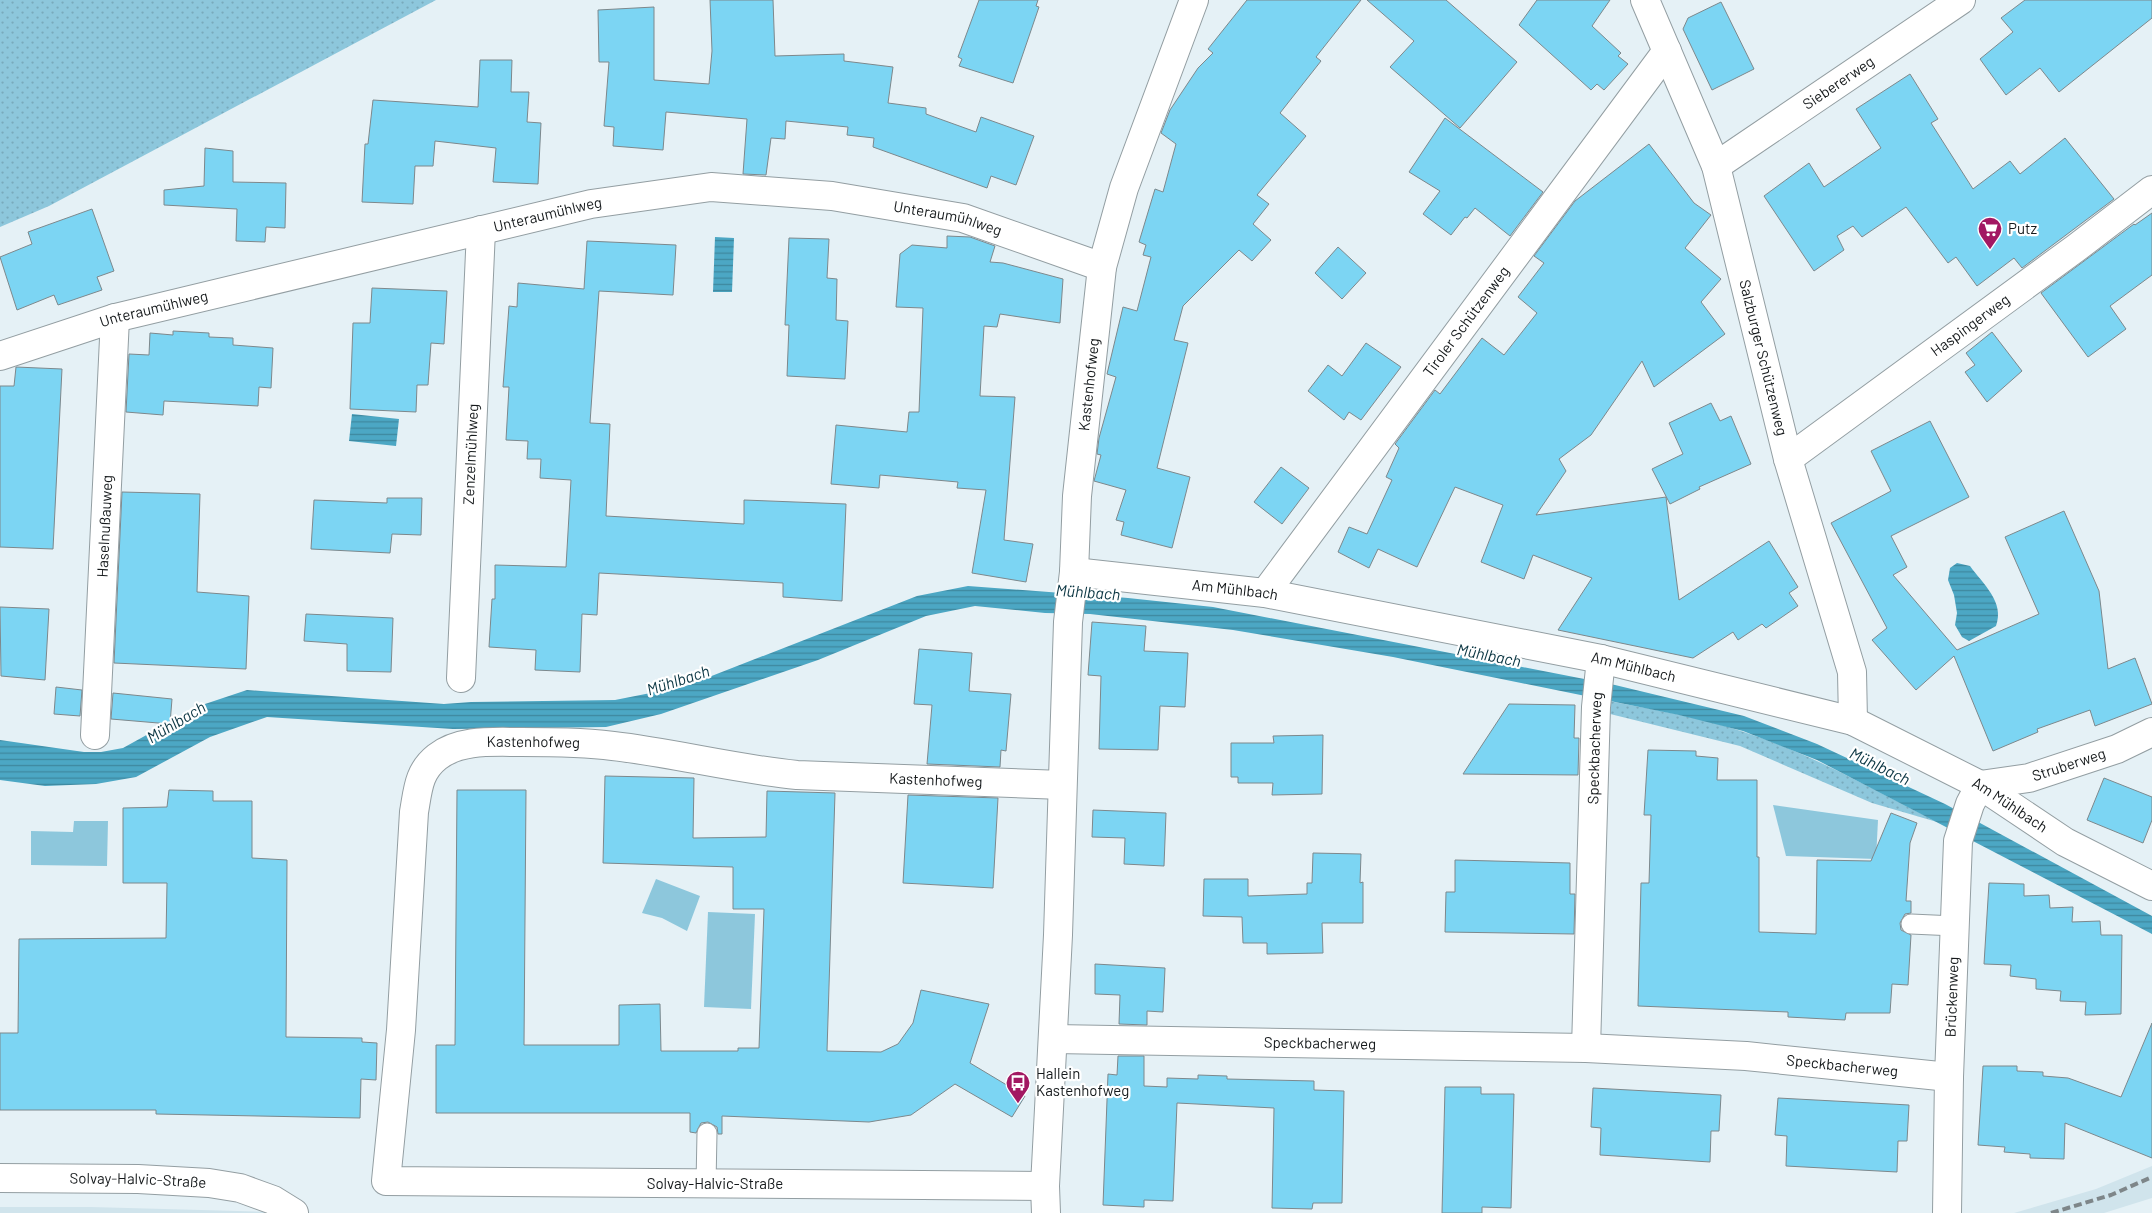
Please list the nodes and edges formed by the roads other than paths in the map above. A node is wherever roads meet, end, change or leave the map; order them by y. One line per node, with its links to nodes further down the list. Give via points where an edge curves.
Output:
1 (1194, 0): 8 (street, Kastenhofweg, via 1124,188)
2 (1646, 0): 4 (street, Salzburger Schützenweg)
3 (1962, 0): 5 (street, Siebererweg)
4 (1667, 51): 5 (street, Salzburger Schützenweg); 13 (street, Tiroler Schützenweg)
5 (1716, 166): 11 (street, Salzburger Schützenweg)
6 (2152, 190): 11 (street, Haspingerweg)
7 (481, 230): 8 (street, Unteraumühlweg, via 591,204 711,187 832,196 963,218); 9 (street, Unteraumühlweg); 15 (street, Zenzelmühlweg)
8 (1102, 267): 12 (street, Kastenhofweg)
9 (115, 318): 10 (street, Unteraumühlweg); 18 (street, Haselnußauweg)
10 (0, 356)
11 (1788, 459): 16 (street, Salzburger Schützenweg, via 1852,672)
12 (1072, 582): 13 (street, Am Mühlbach); 19 (street, Kastenhofweg)
13 (1265, 593): 14 (street, Am Mühlbach)
14 (1600, 668): 16 (street, Am Mühlbach); 25 (street, Speckbacherweg, via 1596,707)
15 (461, 678)
16 (1853, 721): 20 (street, Am Mühlbach)
17 (2152, 732): 20 (street, Struberweg, via 2117,749)
18 (95, 735)
19 (1062, 785): 24 (street, Kastenhofweg); 29 (street, Kastenhofweg, via 797,775 584,743 483,742 459,745 438,756 420,776 414,812 401,1030)
20 (1975, 794): 21 (street, Am Mühlbach); 23 (street, Brückenweg, via 1958,841)
21 (2152, 886)
22 (1911, 924): 23 (lane)
23 (1955, 926): 26 (street, Brückenweg)
24 (1054, 1039): 25 (street, Speckbacherweg); 31 (street, Kastenhofweg)
25 (1586, 1048): 26 (street, Speckbacherweg, via 1746,1056)
26 (1949, 1077): 34 (street, Brückenweg)
27 (707, 1133): 30 (lane)
28 (0, 1178): 32 (street, Solvay-Halvic-Straße, via 209,1183 240,1188)
29 (386, 1181): 30 (street, Solvay-Halvic-Straße)
30 (706, 1184): 31 (street, Solvay-Halvic-Straße)
31 (1045, 1186): 33 (street, Kastenhofweg)
32 (284, 1207)
33 (1046, 1213)
34 (1947, 1213)

